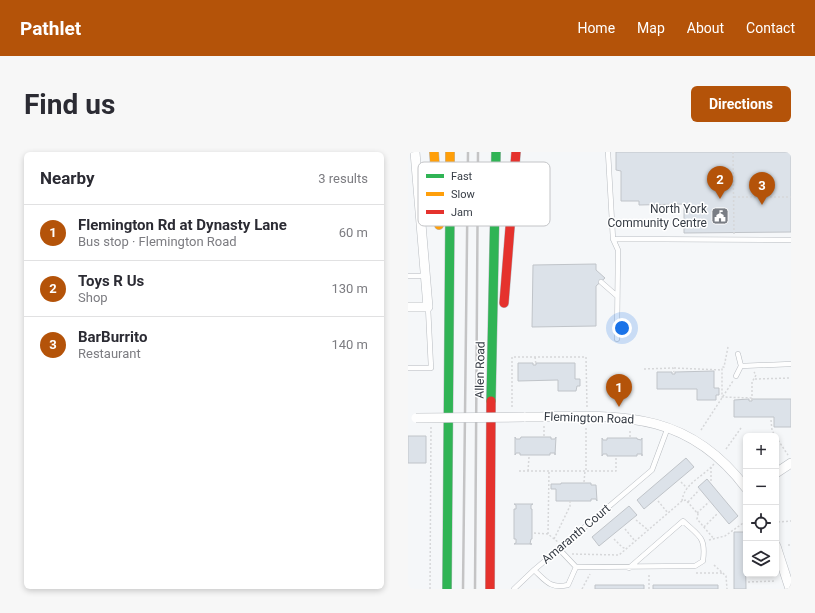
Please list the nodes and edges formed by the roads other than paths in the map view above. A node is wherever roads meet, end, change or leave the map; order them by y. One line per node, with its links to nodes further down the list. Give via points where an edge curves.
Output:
1 (415, 152): 11 (street)
2 (434, 152): 7 (highway)
3 (450, 152): 8 (highway)
4 (496, 152): 9 (highway, Allen Road)
5 (516, 152): 10 (highway)
6 (608, 152): 18 (lane)
7 (435, 162)
8 (450, 162)
9 (496, 162)
10 (515, 162)
11 (418, 186)
12 (422, 226): 22 (street)
13 (439, 226): 17 (highway)
14 (449, 226): 34 (highway)
15 (494, 226): 33 (highway, Allen Road)
16 (510, 226): 33 (highway, via 499,370)
17 (439, 231)
18 (613, 239): 19 (lane); 24 (lane, via 618,250)
19 (791, 240)
20 (440, 247): 34 (highway)
21 (408, 276): 22 (lane)
22 (426, 276): 25 (street)
23 (601, 282): 24 (lane)
24 (617, 296): 27 (lane)
25 (428, 307): 26 (street); 31 (lane, via 431,368)
26 (408, 308)
27 (618, 339)
28 (738, 354): 30 (lane)
29 (791, 364): 30 (lane)
30 (741, 366): 32 (lane)
31 (408, 368)
32 (736, 376)
33 (491, 380): 46 (highway, Allen Road)
34 (448, 381): 45 (highway)
35 (412, 418): 36 (street, Flemington Road, bridge, via 630,418)
36 (668, 427): 39 (street, Flemington Road, via 708,449); 40 (lane, Amaranth Court, via 652,470)
37 (789, 459): 38 (street)
38 (779, 469)
39 (743, 484)
40 (560, 548): 42 (lane); 44 (lane, Amaranth Court)
41 (779, 555): 48 (street)
42 (576, 567): 43 (lane); 44 (lane, Amaranth Court, via 568,585 558,587 550,584)
43 (629, 568): 43 (lane, via 695,566 703,561 703,542 683,521)
44 (534, 570): 47 (lane)
45 (447, 589)
46 (490, 589)
47 (514, 589)
48 (790, 589)

